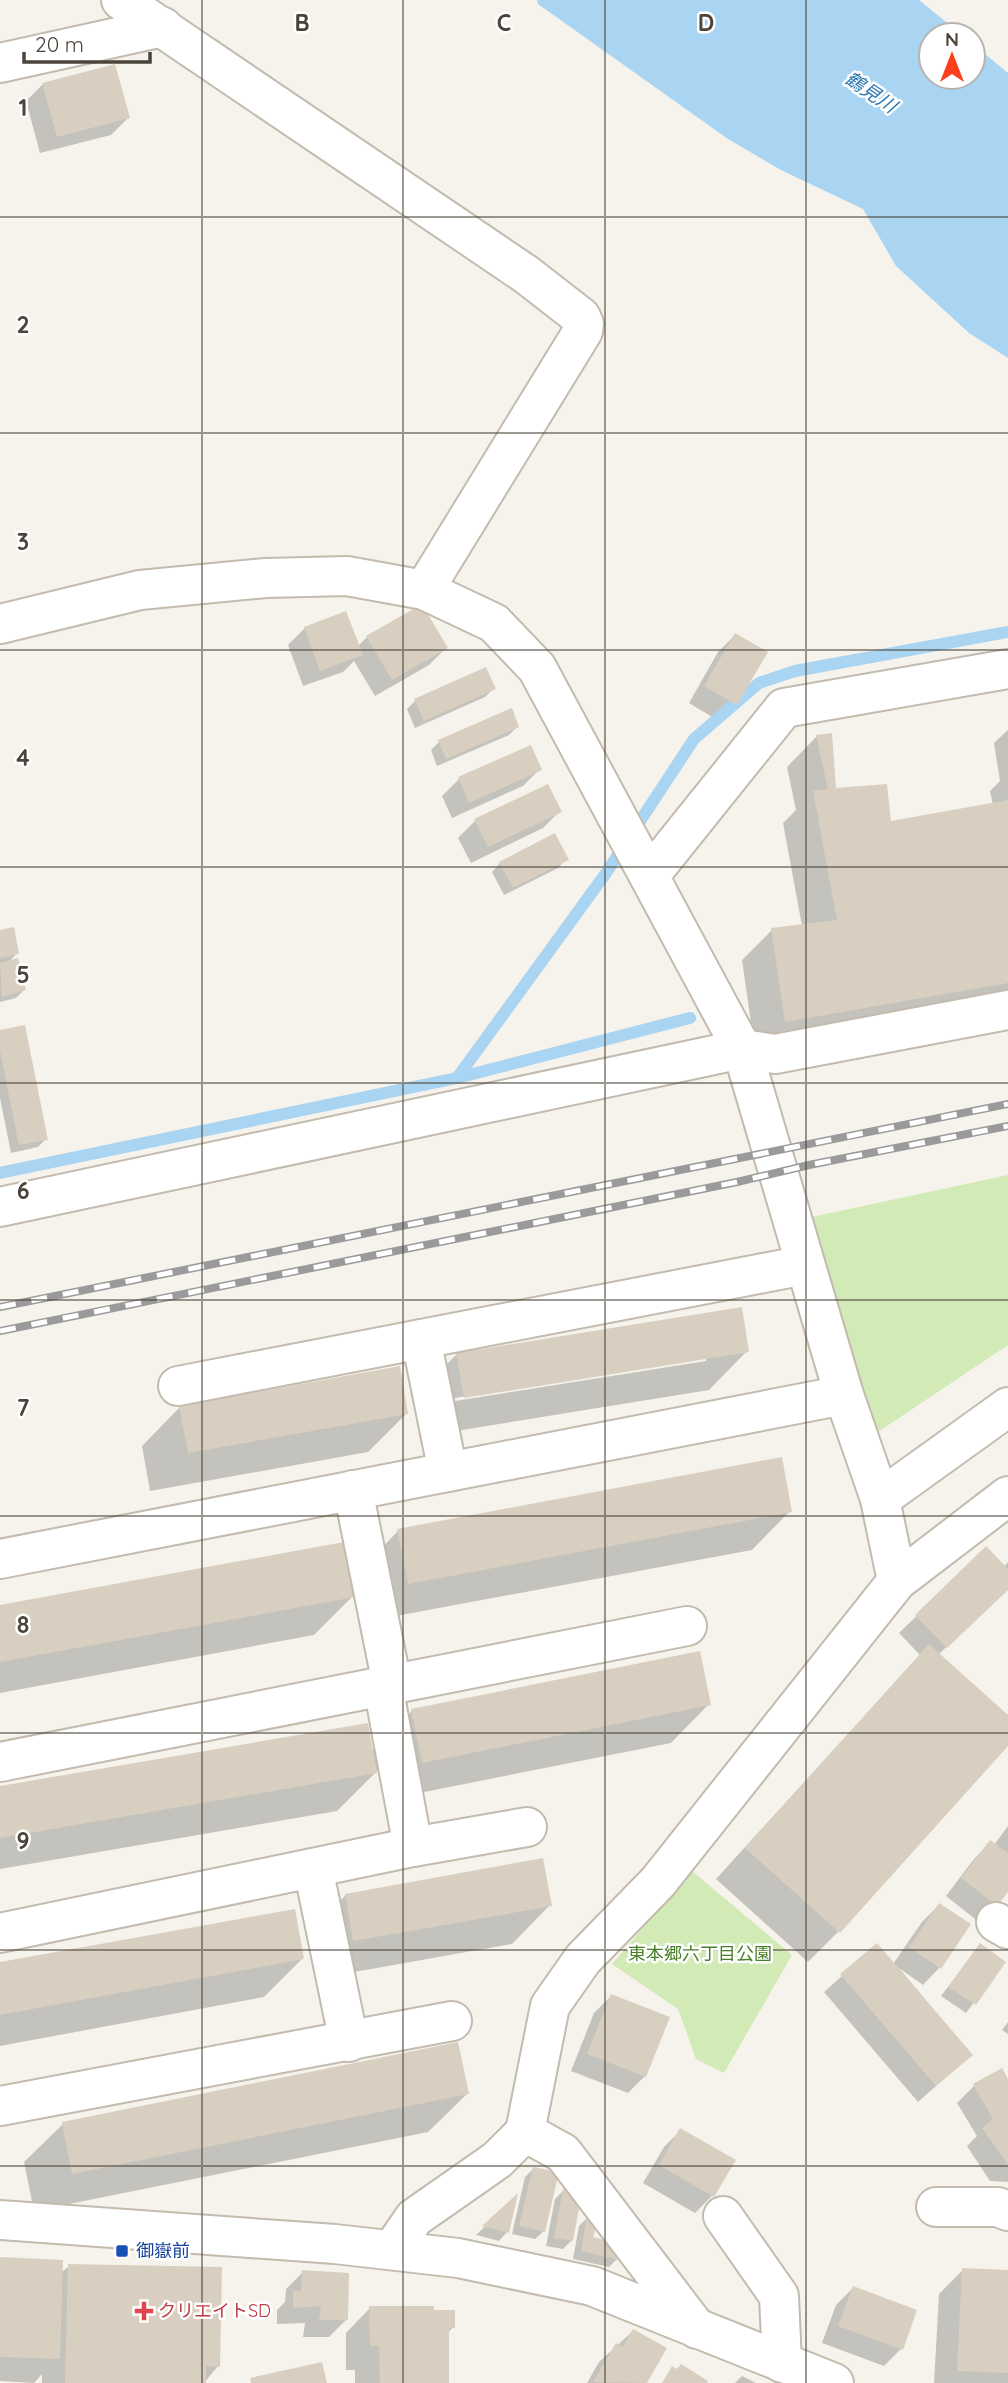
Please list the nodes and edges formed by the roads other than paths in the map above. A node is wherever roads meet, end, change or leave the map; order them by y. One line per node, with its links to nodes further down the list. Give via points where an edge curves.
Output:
1 (121, 0): 2 (street)
2 (163, 27): 3 (street); 4 (street, via 527,275 581,317 583,331)
3 (0, 63)
4 (424, 590): 5 (street, via 346,576 266,578 141,590); 7 (street, via 494,623 537,668)
5 (0, 624)
6 (1008, 669): 7 (street, via 784,708)
7 (638, 853): 9 (street)
8 (1008, 1010): 9 (street, via 775,1054)
9 (741, 1049): 10 (street); 11 (street)
10 (0, 1207)
11 (806, 1265): 12 (street); 14 (street)
12 (421, 1339): 13 (street); 16 (street)
13 (178, 1386)
14 (844, 1395): 16 (street); 19 (street)
15 (1008, 1407): 19 (street)
16 (448, 1472): 17 (street)
17 (353, 1490): 20 (street); 23 (street)
18 (1008, 1496): 21 (street)
19 (880, 1499): 21 (street)
20 (0, 1559)
21 (897, 1581): 32 (street, via 658,1882 583,1959 550,2006)
22 (687, 1626): 23 (street)
23 (388, 1685): 24 (street); 26 (street)
24 (0, 1762)
25 (527, 1828): 26 (street)
26 (413, 1847): 27 (street)
27 (313, 1868): 28 (street); 30 (street)
28 (0, 1933)
29 (452, 2021): 30 (street)
30 (349, 2042): 31 (street)
31 (0, 2106)
32 (525, 2132): 37 (street, via 497,2160 414,2218); 38 (street, via 563,2154)
33 (936, 2207): 34 (street)
34 (1008, 2211)
35 (723, 2216): 39 (street, via 779,2296)
36 (0, 2220): 37 (street)
37 (392, 2250): 38 (street, via 458,2258 592,2286)
38 (697, 2329): 39 (street)
39 (782, 2363): 40 (street)
40 (834, 2383)

